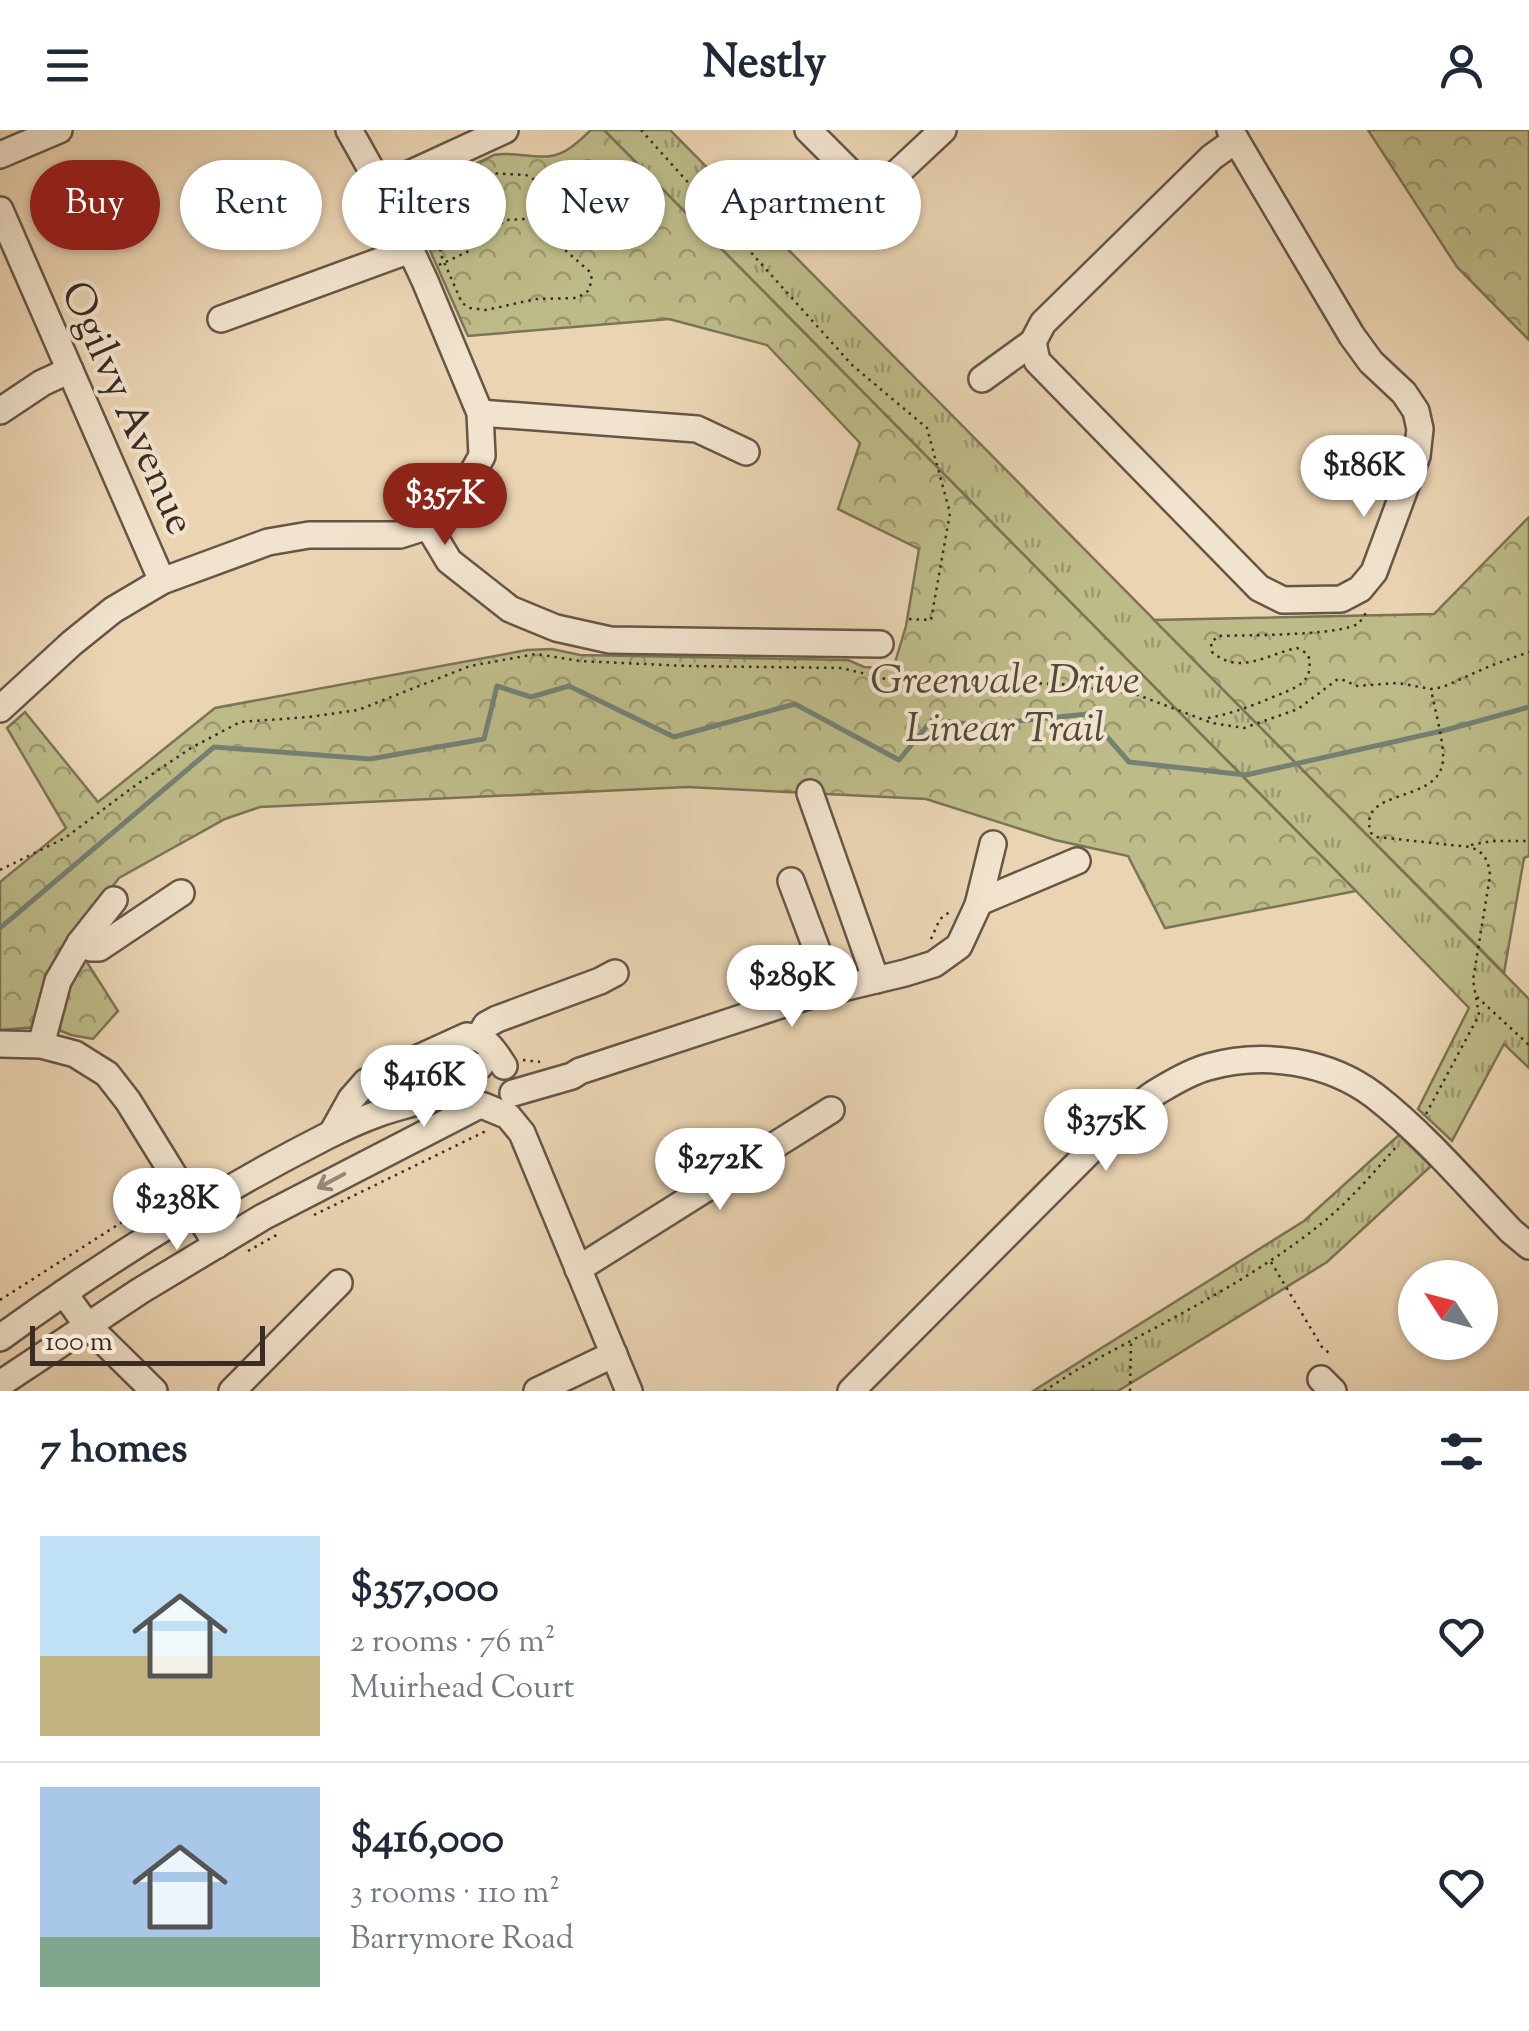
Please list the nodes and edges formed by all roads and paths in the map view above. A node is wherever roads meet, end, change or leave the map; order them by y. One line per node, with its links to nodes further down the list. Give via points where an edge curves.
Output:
1 (59, 130): 8 (street)
2 (349, 130): 9 (street)
3 (505, 130): 10 (street)
4 (642, 130): 27 (path, via 852,365 927,428 950,512 931,620)
5 (808, 130): 6 (street, via 862,184 881,188)
6 (943, 130)
7 (1233, 135): 18 (street, via 1043,323); 26 (street, via 1352,336 1416,411 1417,456 1374,572)
8 (0, 155)
9 (366, 160)
10 (440, 160)
11 (526, 177): 16 (path, via 496,172 471,176 455,188 440,240)
12 (0, 210): 19 (street, Ogilvy Avenue)
13 (526, 219): 16 (path, via 507,220)
14 (410, 250): 17 (street); 22 (street)
15 (568, 250): 16 (path, via 591,276 590,288 577,298 494,309 460,301)
16 (444, 262)
17 (221, 320)
18 (1033, 342): 20 (street); 26 (street, via 1038,361 1259,588 1283,600 1340,599)
19 (70, 370): 21 (street); 25 (street, Ogilvy Avenue)
20 (982, 378)
21 (0, 411)
22 (480, 413): 23 (street, via 698,430); 24 (street, via 482,456 458,496)
23 (746, 452)
24 (428, 526): 25 (street, via 400,535 268,542); 28 (street, via 450,561 510,610 556,628 610,640)
25 (162, 581): 31 (street, via 72,642)
26 (1360, 590): 32 (path, via 1368,610 1360,623 1213,639 1212,652 1237,664 1296,648 1308,654 1310,668 1296,689)
27 (906, 619)
28 (880, 644)
29 (1529, 652): 30 (path)
30 (1431, 689): 32 (path, via 1355,686 1338,678 1298,709 1266,722 1244,728); 36 (path, via 1444,761 1427,785 1378,806 1368,826 1383,839)
31 (0, 709)
32 (1205, 720): 38 (path, via 1138,696 1061,684 901,684 842,668 687,666 536,654 470,666 358,710 240,722 191,748 64,838)
33 (810, 793): 45 (street)
34 (1529, 841): 36 (path)
35 (993, 844): 42 (street)
36 (1470, 847): 47 (path, via 1484,855 1490,876)
37 (1077, 861): 42 (street)
38 (0, 870)
39 (791, 881): 46 (street)
40 (182, 893): 43 (street, via 99,948)
41 (114, 900): 43 (street)
42 (978, 905): 45 (street, via 948,956)
43 (80, 944): 49 (street, via 58,981)
44 (608, 977): 51 (street, via 486,1025)
45 (876, 980): 46 (street)
46 (832, 990): 51 (street, via 580,1071)
47 (1476, 996): 50 (path); 54 (path, via 1475,1026 1428,1112)
48 (0, 1044): 49 (street)
49 (40, 1044): 57 (street, via 75,1054 107,1074)
50 (1529, 1045)
51 (503, 1082): 52 (street, via 500,1106); 52 (street, via 472,1076 472,1095); 55 (street, via 456,1085); 55 (street, via 467,1036 366,1082); 58 (path); 64 (street)
52 (482, 1105): 60 (street, one-way to 60)
53 (831, 1110): 64 (street)
54 (1411, 1128): 61 (street); 63 (path, via 1363,1186); 78 (street, via 1373,1094 1304,1063 1264,1058 1208,1067 1157,1091 1113,1128)
55 (332, 1134): 57 (street)
56 (167, 1194): 67 (path)
57 (195, 1208): 60 (street); 66 (street)
58 (308, 1218)
59 (291, 1227): 62 (path)
60 (217, 1244): 68 (street)
61 (1529, 1246)
62 (243, 1254)
63 (1270, 1261): 70 (path); 71 (path)
64 (578, 1269): 72 (street)
65 (339, 1283): 75 (street)
66 (64, 1293): 68 (street); 69 (street)
67 (0, 1300)
68 (87, 1325): 73 (street); 74 (street)
69 (0, 1338)
70 (1131, 1340): 79 (path); 80 (path)
71 (1329, 1352)
72 (614, 1354): 76 (street); 77 (street)
73 (0, 1384)
74 (154, 1391)
75 (232, 1391)
76 (536, 1391)
77 (630, 1391)
78 (851, 1391)
79 (1044, 1391)
80 (1130, 1391)

